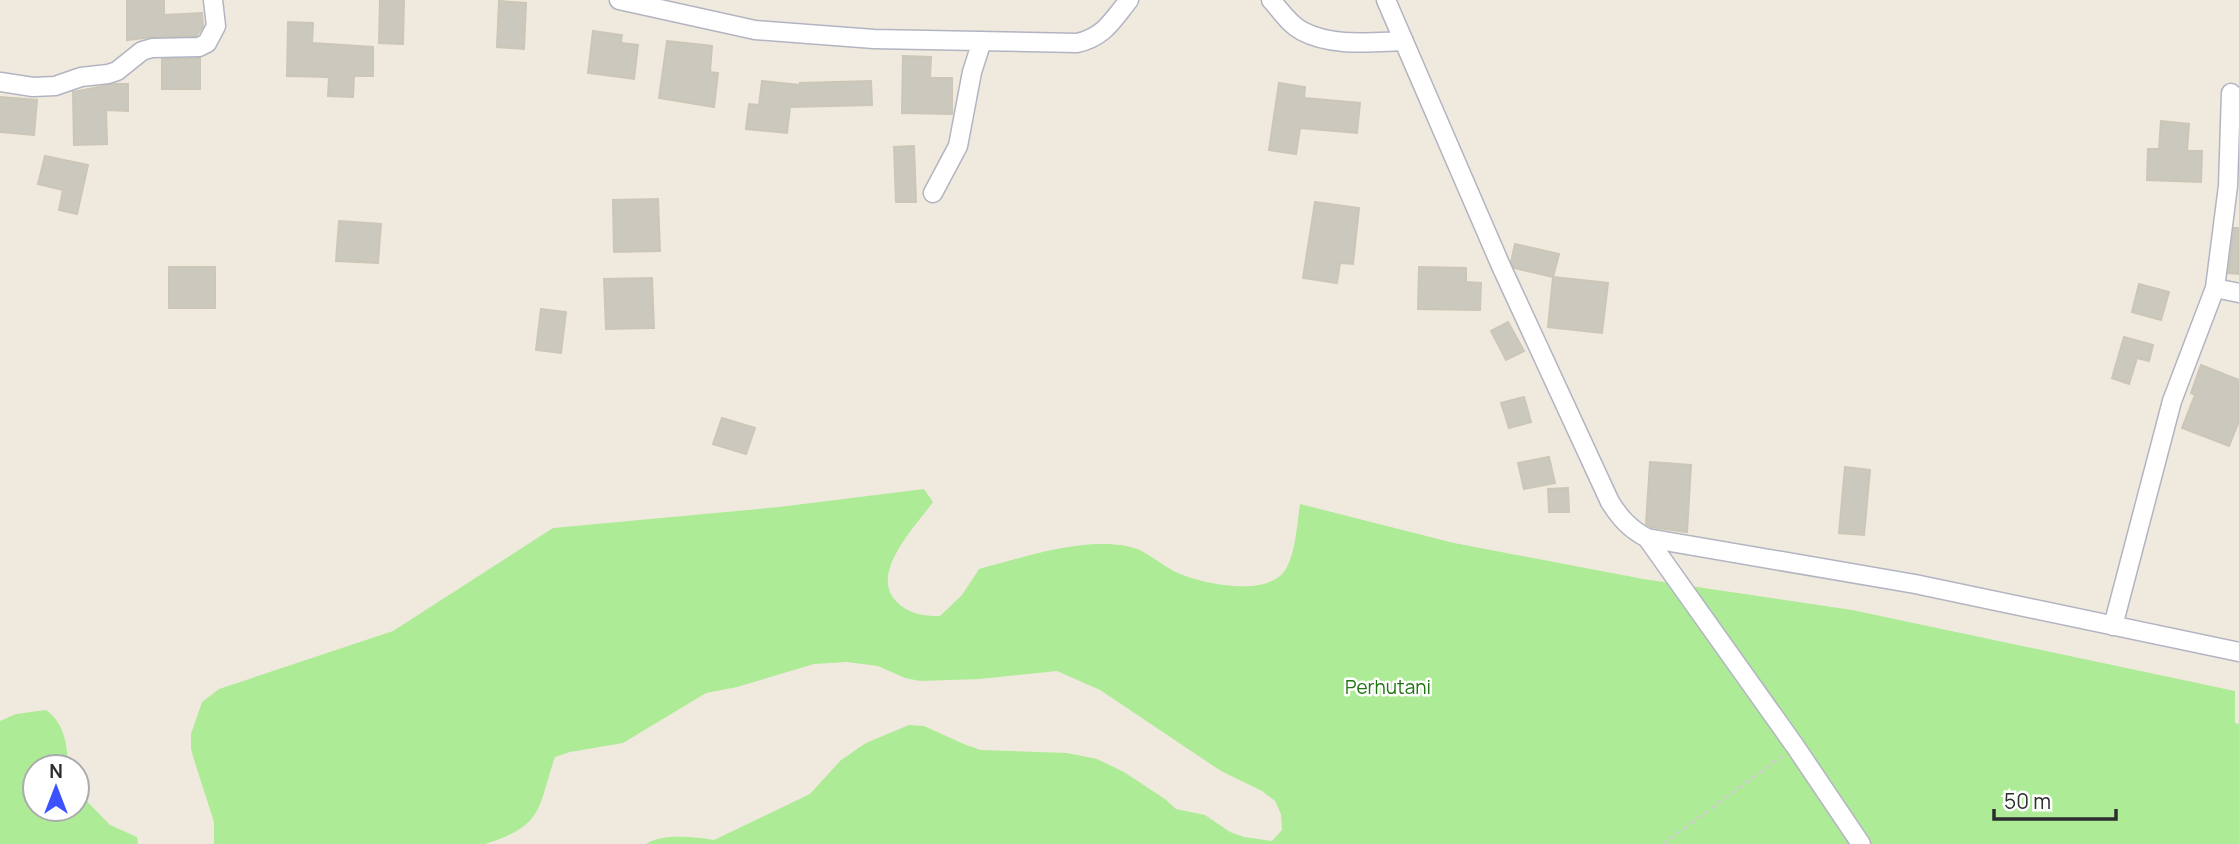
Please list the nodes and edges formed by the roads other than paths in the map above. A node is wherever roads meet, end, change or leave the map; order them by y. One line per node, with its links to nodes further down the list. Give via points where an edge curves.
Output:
1 (213, 0): 8 (street, via 216,26 199,47 152,48 117,71 55,86)
2 (619, 0): 6 (street, via 755,30)
3 (1129, 0): 6 (street, via 1092,39 1077,43)
4 (1271, 0): 7 (street, via 1288,21 1320,38)
5 (1386, 0): 7 (street)
6 (982, 41): 10 (street, via 967,90 958,146)
7 (1404, 41): 13 (street, via 1501,267 1610,502 1631,529)
8 (0, 82)
9 (2231, 93): 11 (street, via 2225,223)
10 (933, 193)
11 (2215, 288): 12 (street); 14 (street, via 2172,401)
12 (2239, 293)
13 (1647, 538): 14 (street, via 1915,584); 16 (street)
14 (2113, 626): 15 (street)
15 (2239, 652)
16 (1861, 844)

